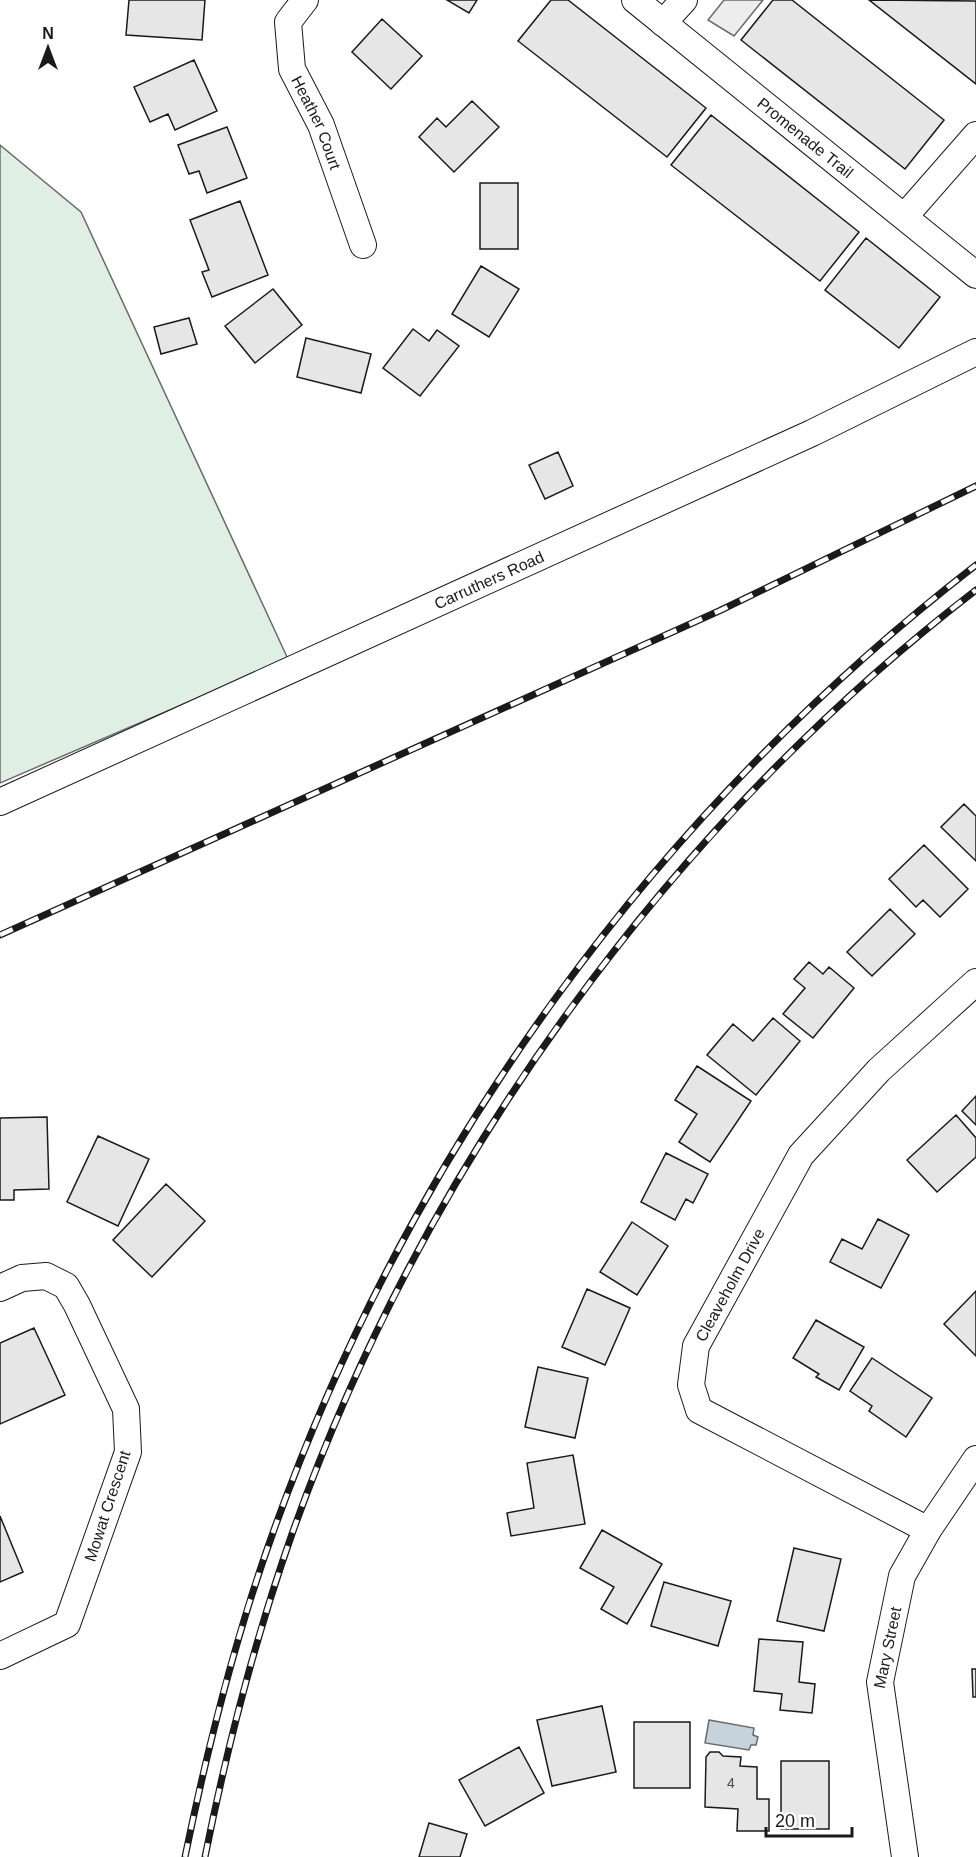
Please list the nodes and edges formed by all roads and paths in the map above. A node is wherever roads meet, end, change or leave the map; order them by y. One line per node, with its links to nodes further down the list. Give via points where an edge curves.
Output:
1 (305, 0): 7 (street, Heather Court, via 288,22 292,69 321,125)
2 (635, 0): 4 (street, Promenade Trail)
3 (684, 0): 4 (street)
4 (663, 23): 6 (street, Promenade Trail)
5 (976, 135): 6 (street)
6 (904, 216): 8 (street, Promenade Trail)
7 (363, 245)
8 (976, 275)
9 (976, 352): 10 (street, Carruthers Road, via 812,433)
10 (0, 802)
11 (976, 982): 14 (street, Cleaveholm Drive, via 879,1070 801,1155 696,1346 691,1384 699,1410)
12 (0, 1288): 15 (street, Mowat Crescent, via 22,1278 46,1276 66,1286 126,1409 128,1452 67,1624)
13 (976, 1459): 14 (street, Mary Street)
14 (928, 1530): 16 (street, Mary Street, via 902,1576 880,1682)
15 (0, 1656)
16 (905, 1857)

